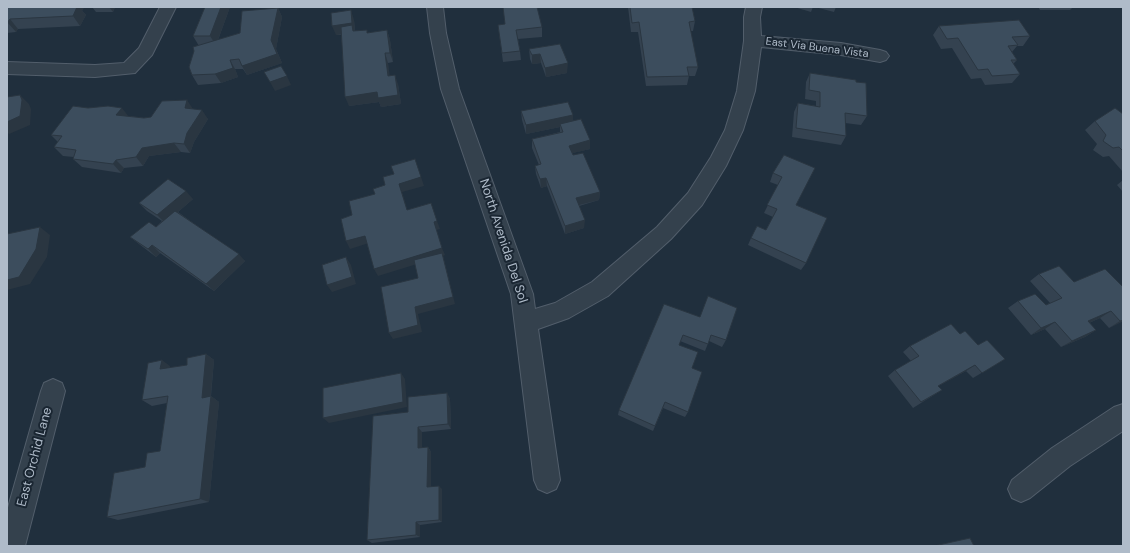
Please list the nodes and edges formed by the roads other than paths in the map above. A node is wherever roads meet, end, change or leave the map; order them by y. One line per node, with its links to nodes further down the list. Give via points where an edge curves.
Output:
1 (168, 7): 6 (street, via 146,51 129,69 87,71)
2 (434, 7): 7 (street, North Avenida Del Sol, via 450,90 520,286)
3 (754, 7): 4 (street, East Via Buena Vista)
4 (753, 41): 5 (street, East Via Buena Vista, via 841,49); 7 (street, East Via Buena Vista, via 746,91 734,130 719,161 695,199 664,233 600,289 560,311)
5 (880, 56)
6 (7, 68)
7 (527, 322): 10 (street, North Avenida Del Sol)
8 (53, 391): 12 (street, East Orchid Lane)
9 (1123, 416): 11 (street, via 1061,457)
10 (547, 480)
11 (1021, 489)
12 (11, 546)

